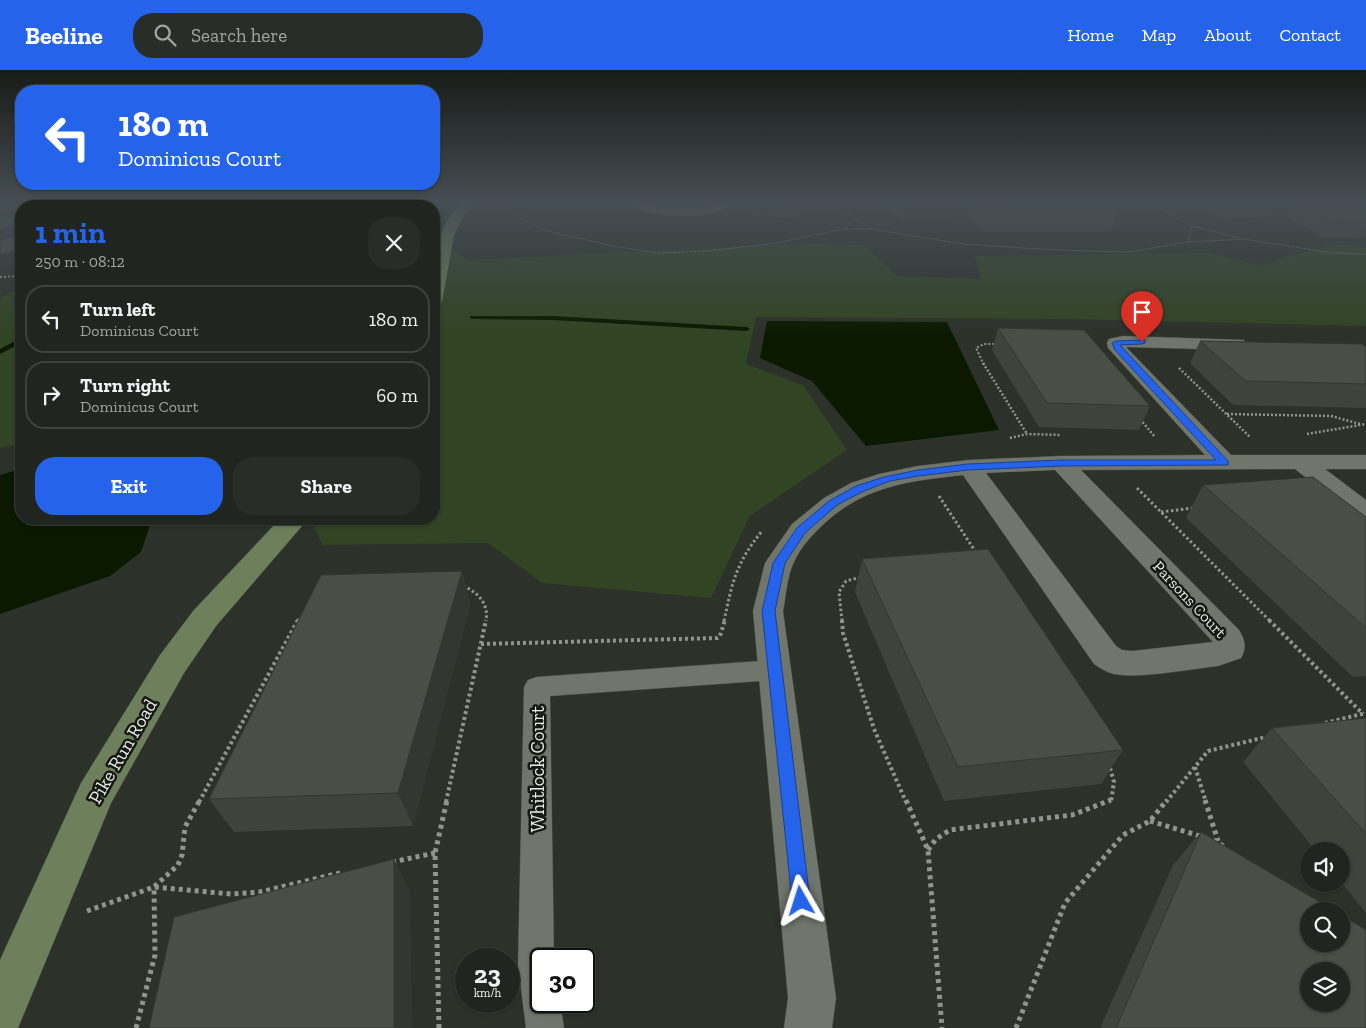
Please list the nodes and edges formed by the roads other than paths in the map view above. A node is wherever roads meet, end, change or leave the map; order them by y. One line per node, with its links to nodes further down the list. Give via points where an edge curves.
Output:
1 (445, 247): 2 (street)
2 (440, 279)
3 (1259, 344): 7 (street, via 1116,343 1117,348)
4 (1300, 449): 5 (street); 7 (street); 9 (street)
5 (1366, 462)
6 (1061, 463): 7 (street); 8 (street); 8 (street, Parsons Court, via 1228,638 1230,650 1132,663 1115,662 1104,655)
7 (1224, 463)
8 (968, 467): 11 (street, via 918,473 860,488 833,503 801,530 779,563 768,611)
9 (1366, 512)
10 (289, 525): 12 (street, Pike Run Road, via 204,618 172,664 95,795)
11 (775, 670): 13 (lane, Whitlock Court, via 537,687 536,965); 14 (street, via 812,998)
12 (3, 1000)
13 (545, 1028)
14 (808, 1028)

